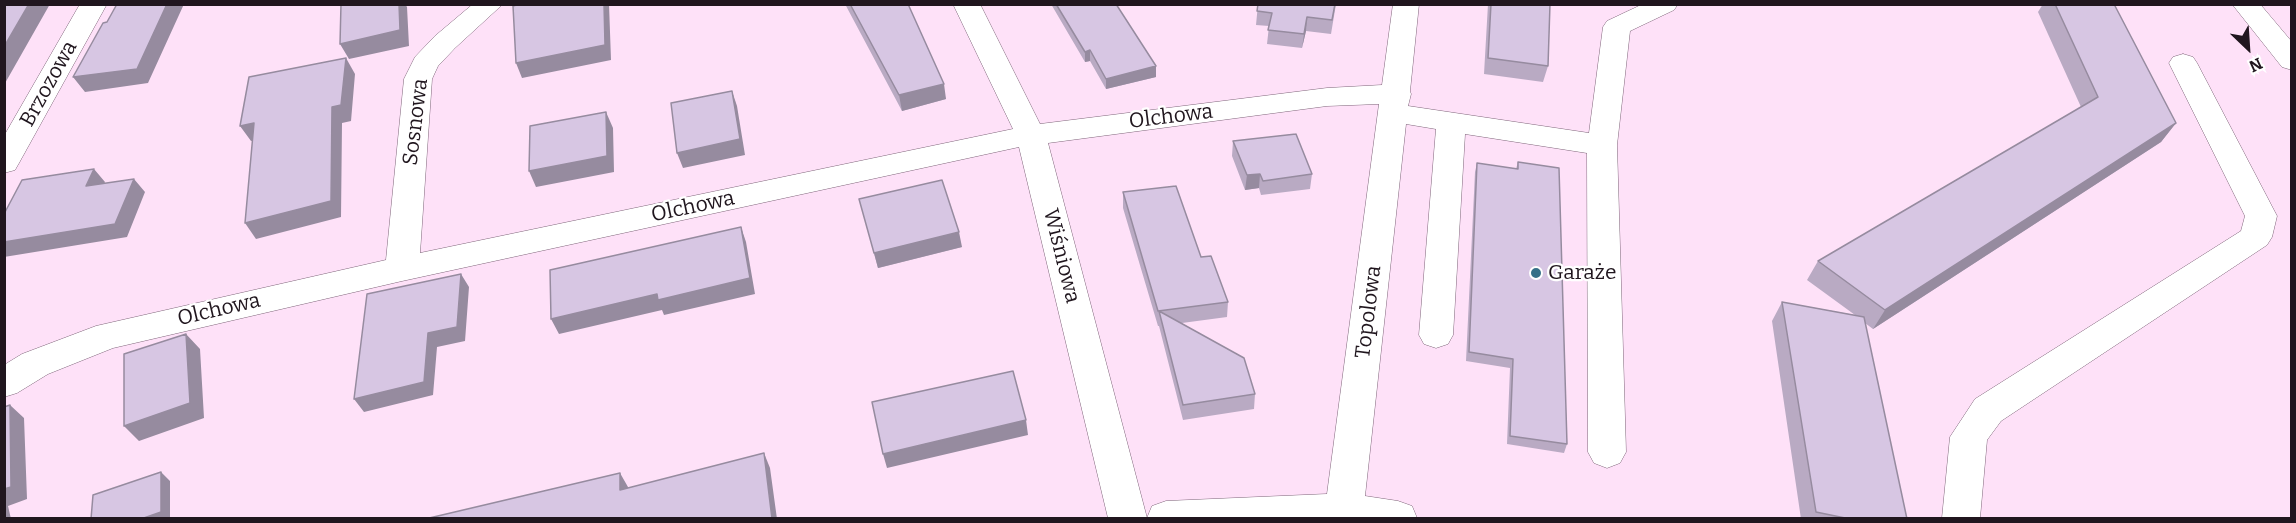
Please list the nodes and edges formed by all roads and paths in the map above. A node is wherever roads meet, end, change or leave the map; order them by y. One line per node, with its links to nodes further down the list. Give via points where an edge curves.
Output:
1 (94, 4): 15 (street, Brzozowa)
2 (490, 4): 16 (street, Sosnowa, via 425,63 418,80)
3 (966, 4): 13 (street, Wiśniowa)
4 (1406, 4): 11 (street, Topolowa)
5 (1665, 4): 14 (street, via 1617,27)
6 (2245, 4): 7 (street)
7 (2264, 27): 8 (street); 9 (street)
8 (2292, 45)
9 (2292, 61)
10 (2183, 63): 24 (street, via 2262,216 2256,237 1988,410 1969,437)
11 (1396, 104): 12 (street); 13 (street, Olchowa, via 1327,97); 20 (street, Topolowa)
12 (1451, 121): 14 (street); 17 (street)
13 (1031, 135): 16 (street, Olchowa); 21 (street, Wiśniowa)
14 (1602, 145): 19 (street)
15 (4, 163)
16 (402, 269): 18 (street, Olchowa, via 108,336 35,364)
17 (1436, 335)
18 (4, 383)
19 (1607, 452)
20 (1344, 510): 22 (street); 23 (street)
21 (1127, 519)
22 (1166, 519)
23 (1398, 519)
24 (1961, 519)

